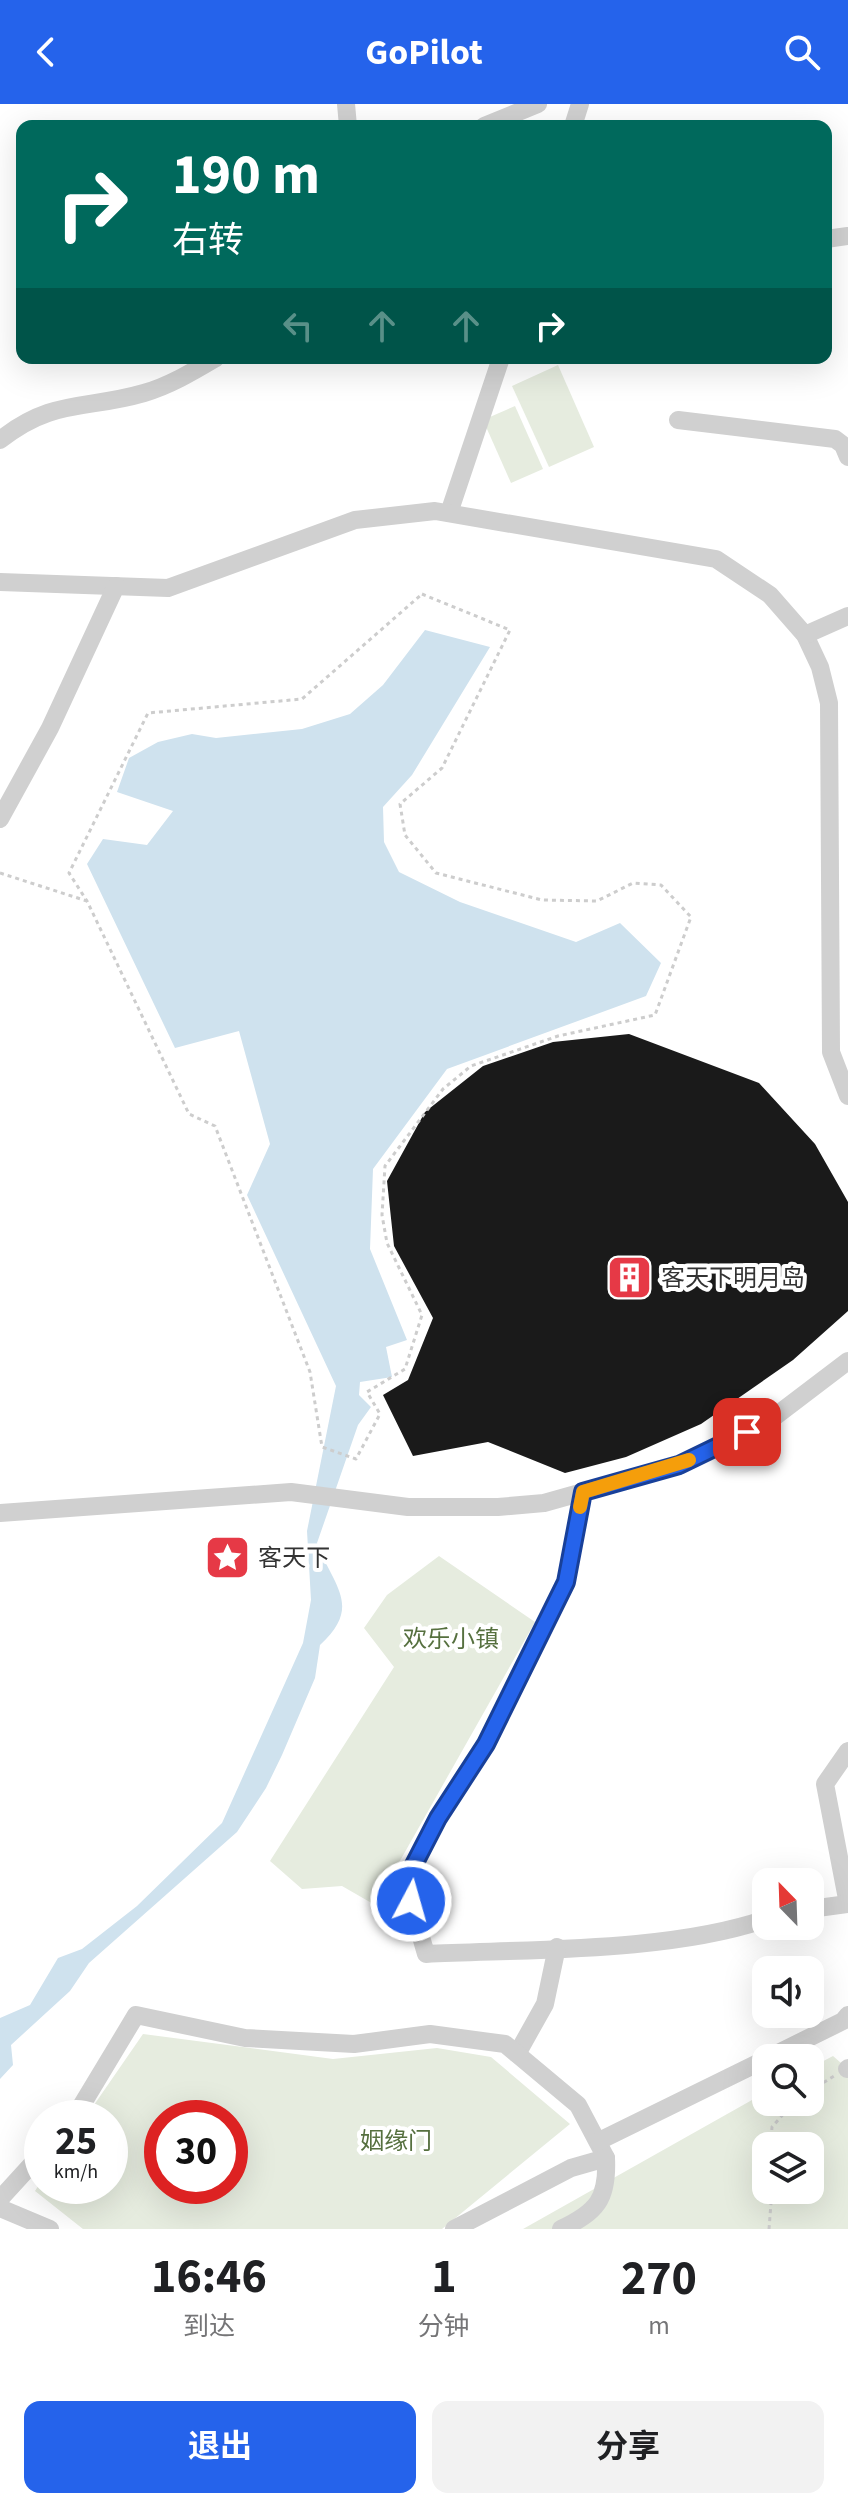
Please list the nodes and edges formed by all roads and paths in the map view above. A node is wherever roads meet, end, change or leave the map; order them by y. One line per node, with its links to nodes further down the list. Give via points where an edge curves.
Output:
1 (538, 104): 2 (street)
2 (499, 120)
3 (204, 364): 6 (street, via 145,393 59,407)
4 (499, 364): 8 (street)
5 (678, 420): 7 (street, via 835,439)
6 (0, 440)
7 (848, 457)
8 (449, 513): 10 (street, via 355,520 168,588); 12 (street, via 716,559 770,595)
9 (0, 582): 10 (street)
10 (116, 586): 13 (street, via 50,728)
11 (848, 616): 12 (street)
12 (805, 635): 16 (street, via 829,703 831,1052)
13 (0, 819)
14 (0, 873): 15 (path)
15 (87, 901): 15 (path, via 189,1114 215,1126 310,1372 322,1447 356,1459 380,1414 367,1392 405,1369 422,1315 387,1243 382,1215 385,1166 443,1089 471,1066 558,1036 655,1015 691,917 661,885 633,883 597,901 542,900 436,873 405,835 400,804 442,768 510,630 422,594 302,699 148,713 69,873)
16 (848, 1096)
17 (848, 1361): 18 (street, via 769,1421 679,1465)
18 (583, 1492): 19 (street, via 544,1503 498,1507 408,1507 291,1492); 24 (street, via 566,1582 486,1744 405,1882 426,1954)
19 (0, 1513)
20 (848, 1751): 21 (street, via 825,1784)
21 (848, 1904): 22 (street)
22 (824, 1907)
23 (752, 1924): 24 (street, via 730,1932)
24 (557, 1947): 27 (street, via 545,2004)
25 (848, 2015): 26 (street)
26 (796, 2044)
27 (517, 2054): 31 (street, via 505,2044 430,2034 354,2044 245,2038 136,2015); 32 (street, via 578,2105)
28 (752, 2066): 32 (street)
29 (848, 2068): 30 (path)
30 (824, 2083)
31 (85, 2100)
32 (602, 2149): 38 (street); 39 (street, via 607,2180 600,2201 588,2216)
33 (24, 2173): 34 (street)
34 (0, 2199)
35 (771, 2204): 40 (path)
36 (0, 2208): 37 (street)
37 (50, 2229)
38 (454, 2229)
39 (561, 2229)
40 (769, 2229)

